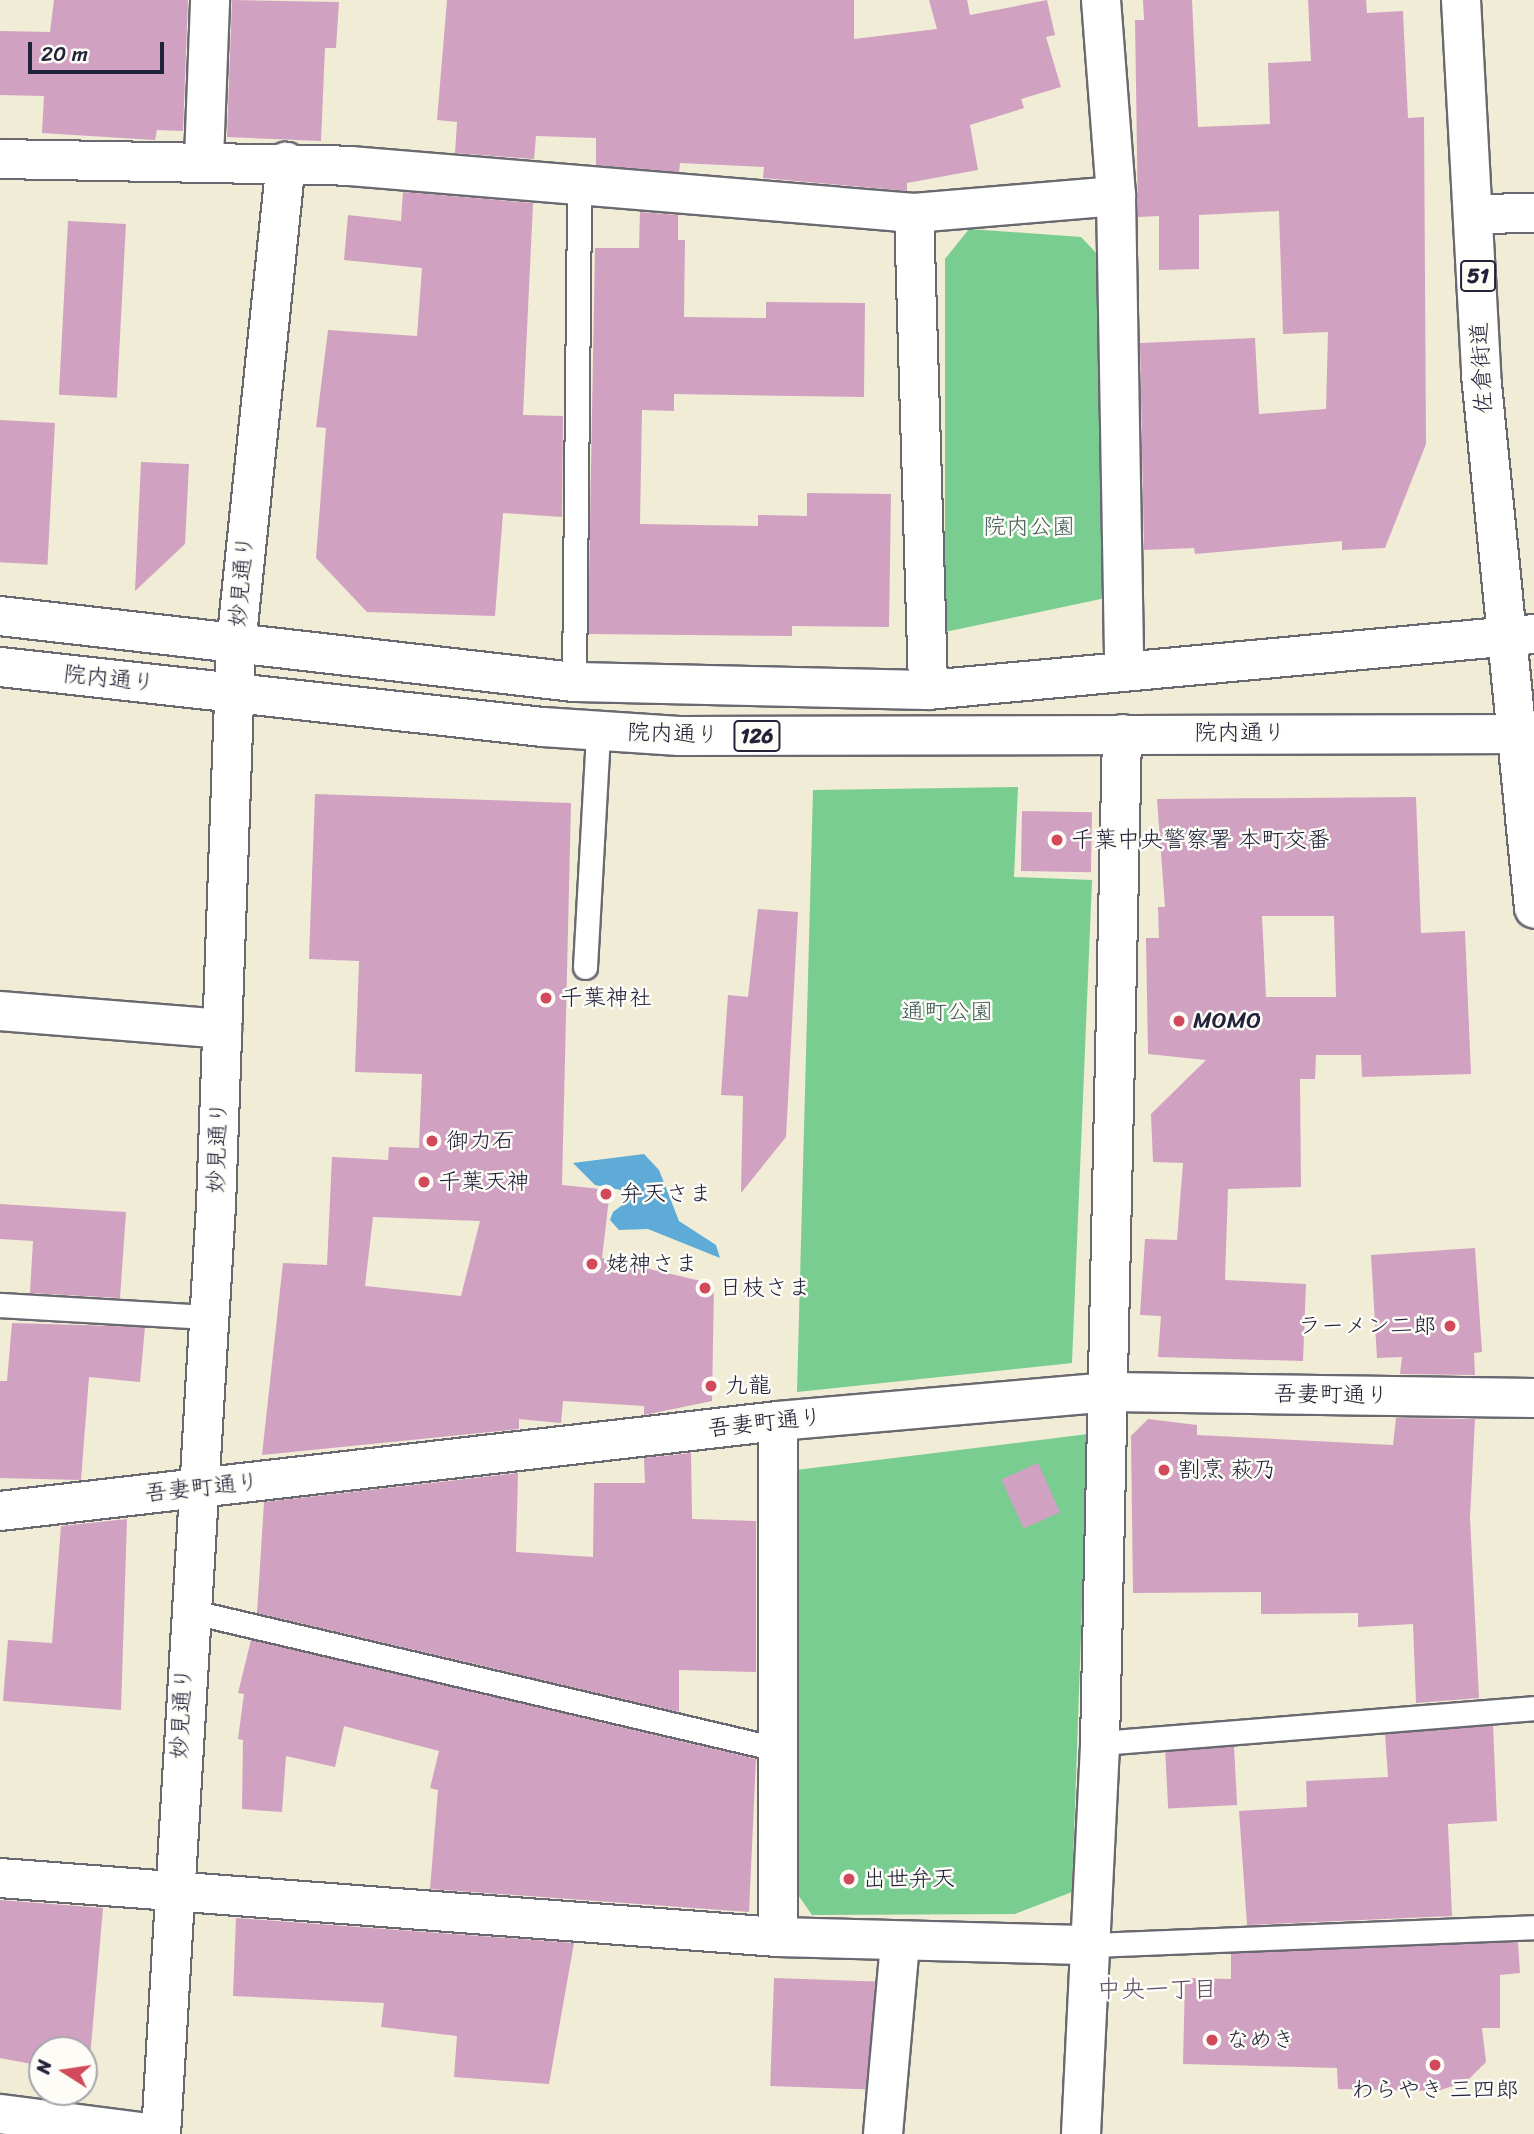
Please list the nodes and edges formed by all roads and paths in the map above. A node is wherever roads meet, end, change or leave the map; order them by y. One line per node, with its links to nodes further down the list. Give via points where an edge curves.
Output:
1 (210, 0): 5 (main road)
2 (1101, 0): 8 (main road)
3 (1461, 0): 11 (main road, 佐倉街道 / 51)
4 (0, 159): 5 (main road)
5 (204, 159): 6 (main road)
6 (286, 162): 7 (main road); 14 (main road, 妙見通り)
7 (579, 183): 9 (main road); 17 (lane)
8 (1116, 196): 9 (main road); 16 (main road)
9 (914, 213): 18 (main road)
10 (1534, 213): 11 (main road)
11 (1476, 214): 13 (main road, 佐倉街道 / 51, via 1481,375)
12 (0, 616): 14 (main road, 126)
13 (1520, 635): 16 (main road, 126); 22 (main road, 佐倉街道 / 51)
14 (236, 645): 17 (main road, 126); 19 (main road, 妙見通り)
15 (0, 667): 19 (main road, 院内通り / 126)
16 (1124, 669): 18 (main road, 126)
17 (575, 682): 18 (main road, 126)
18 (928, 690)
19 (235, 692): 20 (main road, 院内通り / 126); 26 (main road, 妙見通り)
20 (598, 731): 21 (main road, 院内通り / 126, via 817,737); 24 (lane)
21 (1122, 734): 22 (main road, 院内通り / 126); 29 (main road)
22 (1526, 734): 23 (main road, 佐倉街道)
23 (1534, 908)
24 (585, 967)
25 (0, 1012): 26 (main road)
26 (222, 1028): 28 (main road, 妙見通り)
27 (0, 1305): 28 (lane)
28 (209, 1317): 32 (main road, 妙見通り)
29 (1110, 1392): 30 (main road, 吾妻町通り); 31 (main road, 吾妻町通り); 36 (main road)
30 (1534, 1398)
31 (778, 1421): 32 (main road, 吾妻町通り); 37 (main road)
32 (198, 1489): 33 (main road, 吾妻町通り); 34 (main road, 妙見通り)
33 (0, 1511)
34 (188, 1611): 37 (lane); 39 (main road, 妙見通り)
35 (1534, 1708): 36 (lane)
36 (1100, 1743): 43 (main road)
37 (782, 1750): 41 (main road)
38 (0, 1878): 39 (main road)
39 (172, 1893): 41 (main road); 45 (main road, 妙見通り)
40 (1534, 1927): 43 (lane)
41 (778, 1937): 42 (main road)
42 (900, 1944): 43 (main road); 46 (main road)
43 (1092, 1945): 47 (main road)
44 (0, 2114): 45 (main road)
45 (159, 2134)
46 (883, 2134)
47 (1081, 2134)

